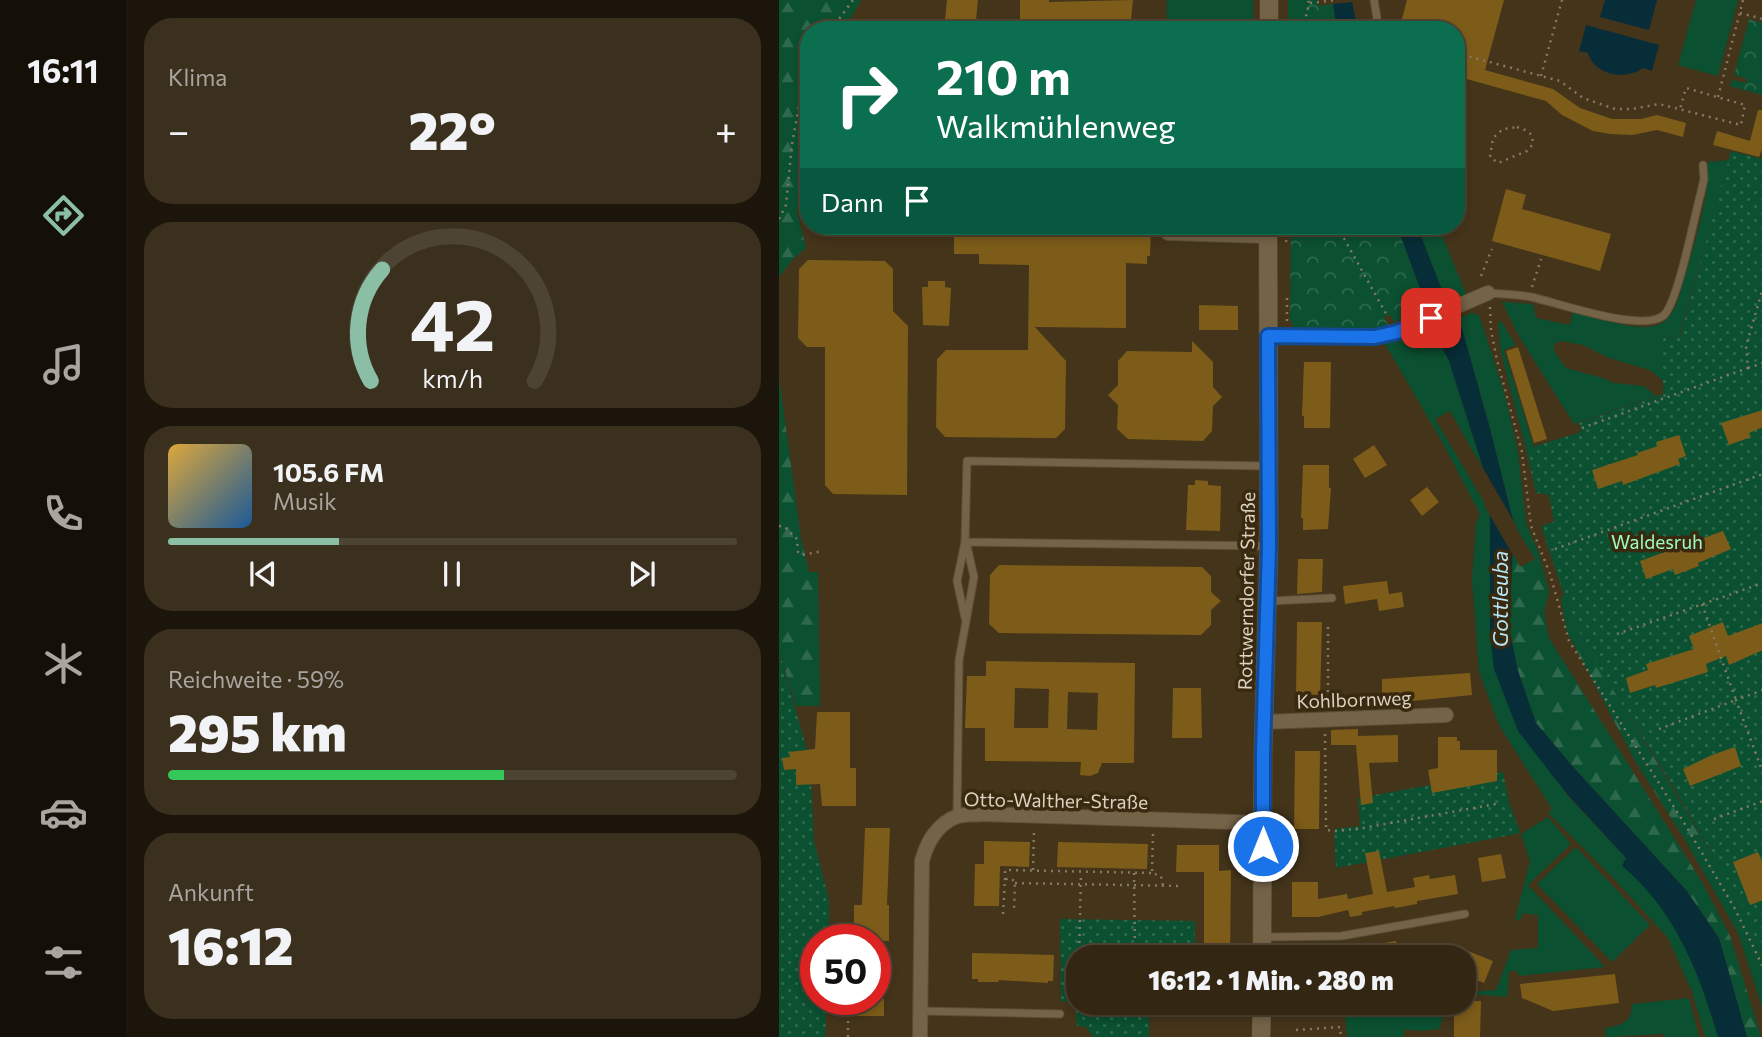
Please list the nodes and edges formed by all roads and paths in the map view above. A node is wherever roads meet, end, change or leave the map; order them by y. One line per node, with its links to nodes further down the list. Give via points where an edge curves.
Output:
1 (853, 0): 10 (path)
2 (1269, 0): 11 (main road)
3 (1338, 0): 7 (path)
4 (1374, 0): 13 (lane)
5 (1562, 0): 15 (path)
6 (1743, 0): 8 (path)
7 (1308, 1): 12 (path)
8 (1740, 13): 9 (path); 16 (path)
9 (1762, 19)
10 (838, 21)
11 (1269, 21)
12 (1305, 21)
13 (1378, 21)
14 (1465, 55): 15 (path)
15 (1541, 76): 18 (path, via 1615,109 1659,104)
16 (1718, 97): 18 (path, via 1686,88); 18 (path, via 1745,105 1741,125)
17 (800, 101): 21 (path, via 786,205)
18 (1680, 109)
19 (1490, 157): 19 (path, via 1498,163 1527,151 1533,144 1532,135 1517,127 1503,129 1492,138)
20 (1703, 164): 32 (lane, via 1704,180 1673,299 1663,316 1647,323 1629,321)
21 (779, 219)
22 (1268, 235): 34 (main road, Rottwerndorfer Straße)
23 (1287, 235): 26 (path)
24 (1342, 235): 33 (path)
25 (1492, 249): 28 (path)
26 (1286, 253)
27 (1541, 259): 32 (path)
28 (1481, 275)
29 (1762, 288): 37 (path, via 1746,346)
30 (1287, 293): 35 (path)
31 (1488, 293): 32 (lane); 33 (street); 84 (path, via 1497,360 1522,452 1531,526 1569,641 1700,849)
32 (1529, 296)
33 (1397, 332): 35 (street, via 1375,337)
34 (1268, 336): 35 (street); 39 (main road, Rottwerndorfer Straße)
35 (1288, 336)
36 (1762, 363): 37 (path)
37 (1748, 368): 38 (path)
38 (1582, 428)
39 (1269, 466): 42 (lane, via 967,461); 43 (main road, Rottwerndorfer Straße)
40 (1762, 474): 44 (path)
41 (779, 524): 45 (path, via 797,539 802,555)
42 (966, 542): 43 (lane); 50 (lane, via 974,577); 50 (lane, via 957,581)
43 (1269, 546): 48 (main road, Rottwerndorfer Straße)
44 (1555, 549)
45 (823, 551)
46 (1762, 583): 49 (path)
47 (1332, 598): 48 (lane)
48 (1268, 601): 57 (main road, Rottwerndorfer Straße)
49 (1702, 604): 52 (path); 54 (path)
50 (966, 618): 62 (lane, via 959,673)
51 (1329, 627): 56 (path)
52 (1617, 634)
53 (1762, 690): 54 (path)
54 (1736, 700): 58 (path); 59 (path)
55 (1446, 715): 56 (street, Kohlbornweg)
56 (1327, 720): 57 (street, Kohlbornweg); 61 (path, via 1326,830 1363,828)
57 (1264, 722): 66 (main road, Rottwerndorfer Straße)
58 (1659, 729)
59 (1762, 773)
60 (1762, 801): 64 (path)
61 (1496, 804)
62 (957, 817): 63 (street, Otto-Walther-Straße); 85 (street, Otto-Walther-Straße, via 934,834 922,861)
63 (1034, 817): 65 (street, Otto-Walther-Straße); 67 (path)
64 (1713, 819)
65 (1154, 820): 66 (street, Otto-Walther-Straße); 70 (path)
66 (1264, 823): 80 (main road, Rottwerndorfer Straße)
67 (1033, 871): 68 (path); 71 (path, via 1005,870)
68 (1081, 872): 69 (path); 73 (path)
69 (1134, 873): 70 (path); 74 (path)
70 (1152, 873): 75 (path, via 1161,876)
71 (1005, 880): 72 (path); 78 (path)
72 (1015, 883): 73 (path); 77 (path)
73 (1081, 884): 74 (path); 81 (path)
74 (1135, 886): 75 (path); 82 (path)
75 (1163, 886): 76 (path)
76 (1179, 886)
77 (1014, 911)
78 (1003, 914)
79 (1465, 914): 80 (lane, via 1341,936)
80 (1262, 937): 83 (main road, Rottwerndorfer Straße)
81 (1079, 945)
82 (1135, 945)
83 (1262, 945)
84 (1762, 967)
85 (921, 1012): 86 (lane); 91 (street, Otto-Walther-Straße)
86 (1060, 1014)
87 (848, 1015): 90 (path)
88 (1261, 1015): 92 (main road)
89 (1296, 1030): 93 (path, via 1340,1027)
90 (848, 1037)
91 (920, 1037)
92 (1261, 1037)
93 (1341, 1037)

